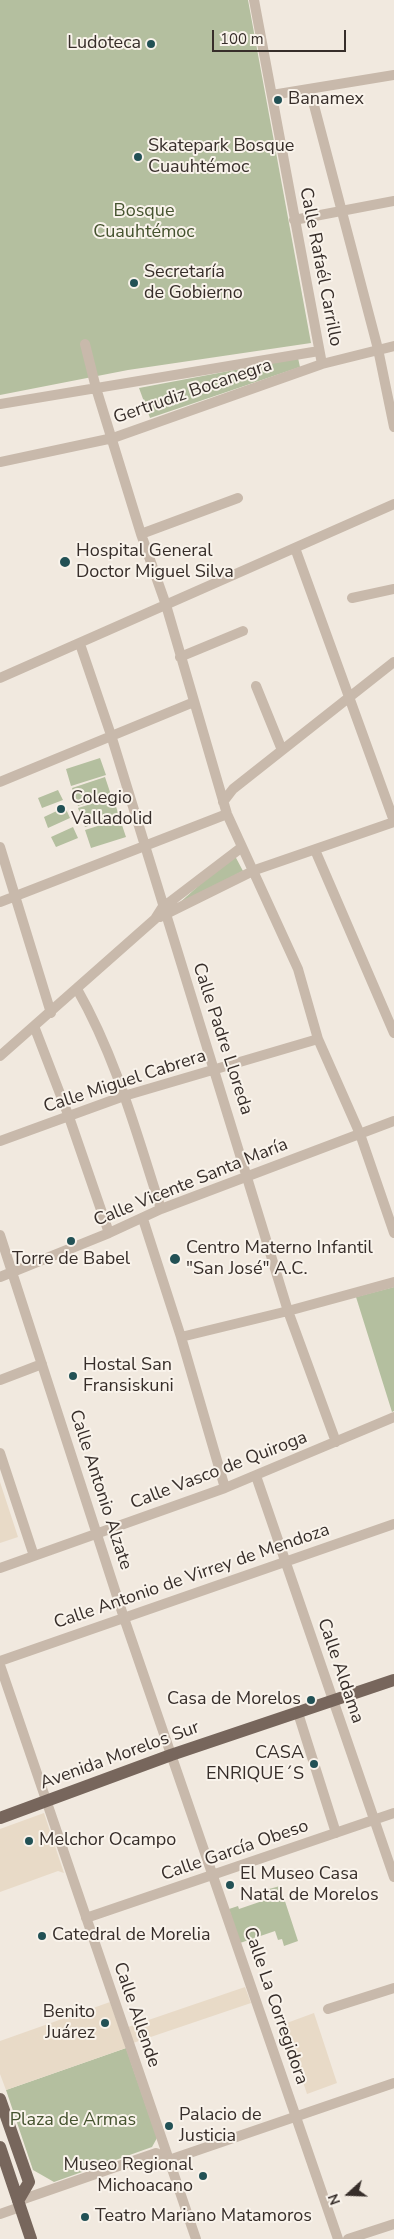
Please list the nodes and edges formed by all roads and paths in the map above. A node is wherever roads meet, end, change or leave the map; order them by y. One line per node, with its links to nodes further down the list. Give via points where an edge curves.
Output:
1 (254, 0): 4 (street, Calle Rafaél Carrillo)
2 (394, 75): 3 (street)
3 (310, 90): 4 (street); 6 (street)
4 (272, 95): 7 (street, Calle Rafaél Carrillo)
5 (394, 201): 6 (street)
6 (340, 211): 7 (street); 10 (street)
7 (294, 220): 11 (street, Calle Rafaél Carrillo)
8 (84, 344): 13 (street)
9 (394, 346): 10 (street, Gertrudiz Bocanegra)
10 (378, 349): 12 (street, Gertrudiz Bocanegra); 15 (street)
11 (319, 351): 12 (street, Calle Rafaél Carrillo); 13 (street)
12 (322, 364): 16 (street, Gertrudiz Bocanegra)
13 (96, 388): 14 (street); 16 (street)
14 (0, 404)
15 (394, 427)
16 (112, 438): 17 (street, Gertrudiz Bocanegra); 20 (street)
17 (0, 462)
18 (238, 498): 20 (street)
19 (394, 504): 21 (street)
20 (141, 534): 24 (street)
21 (295, 548): 24 (street); 31 (street)
22 (394, 590): 23 (street)
23 (352, 598)
24 (166, 604): 26 (street); 27 (street)
25 (243, 631): 27 (street)
26 (80, 644): 29 (street); 33 (street, Calle Padre Lloreda)
27 (180, 657): 32 (street)
28 (394, 662): 31 (street)
29 (0, 678)
30 (256, 686): 34 (street)
31 (347, 696): 34 (street); 38 (street)
32 (194, 702): 33 (street); 36 (street)
33 (111, 736): 35 (street); 39 (street, Calle Padre Lloreda)
34 (282, 750): 36 (street, via 233,789)
35 (0, 782)
36 (223, 802): 37 (street)
37 (227, 814): 39 (street); 41 (street)
38 (394, 821): 42 (street)
39 (145, 845): 44 (street); 46 (street, Calle Padre Lloreda)
40 (0, 847): 44 (street)
41 (242, 847): 43 (street); 46 (street)
42 (315, 850): 43 (street); 50 (street)
43 (255, 870): 46 (street); 51 (street, via 298,969)
44 (16, 895): 45 (street); 48 (street)
45 (0, 902)
46 (164, 912): 47 (street); 53 (street, Calle Padre Lloreda)
47 (77, 989): 48 (street); 54 (street, via 93,1018)
48 (51, 1013): 49 (street)
49 (34, 1026): 52 (street); 55 (street)
50 (394, 1033)
51 (318, 1038): 53 (street, Calle Miguel Cabrera); 57 (street)
52 (0, 1056)
53 (215, 1069): 54 (street, Calle Miguel Cabrera); 59 (street, Calle Padre Lloreda)
54 (124, 1096): 55 (street, Calle Miguel Cabrera); 60 (street)
55 (69, 1117): 58 (street, Calle Miguel Cabrera); 62 (street)
56 (394, 1121): 57 (street, Calle Vicente Santa María)
57 (360, 1134): 59 (street, Calle Vicente Santa María); 63 (street)
58 (0, 1141)
59 (248, 1176): 60 (street, Calle Vicente Santa María); 68 (street, Calle Padre Lloreda)
60 (161, 1209): 61 (street, Calle Vicente Santa María)
61 (143, 1218): 62 (street, Calle Vicente Santa María); 69 (street)
62 (109, 1233): 65 (street, Calle Vicente Santa María)
63 (394, 1233)
64 (0, 1235): 65 (street, Calle Antonio Alzate)
65 (12, 1272): 66 (street, Calle Vicente Santa María); 70 (street, Calle Antonio Alzate)
66 (0, 1277)
67 (394, 1282): 68 (street)
68 (288, 1312): 69 (street); 74 (street, Calle Padre Lloreda)
69 (181, 1337): 77 (street)
70 (42, 1364): 71 (street); 79 (street, Calle Antonio Alzate)
71 (0, 1380)
72 (394, 1417): 74 (street, Calle Vasco de Quiroga)
73 (394, 1424): 74 (street, Calle Vasco de Quiroga)
74 (336, 1442): 76 (street, Calle Vasco de Quiroga)
75 (0, 1454): 80 (street)
76 (256, 1476): 77 (street, Calle Vasco de Quiroga); 81 (street, Calle Aldama)
77 (225, 1488): 79 (street, Calle Vasco de Quiroga)
78 (394, 1524): 81 (street, Calle Antonio de Virrey de Mendoza)
79 (98, 1534): 80 (street, Calle Vasco de Quiroga); 83 (street, Calle Antonio Alzate)
80 (34, 1556): 82 (street, Calle Vasco de Quiroga)
81 (285, 1562): 83 (street, Calle Antonio de Virrey de Mendoza); 87 (street, Calle Aldama)
82 (0, 1568)
83 (124, 1618): 84 (street, Calle Antonio de Virrey de Mendoza); 89 (street, Calle Antonio Alzate)
84 (0, 1661)
85 (0, 1665): 90 (street, Calle Allende)
86 (394, 1680): 87 (main road, Avenida Morelos Sur)
87 (333, 1701): 88 (main road, Avenida Morelos Sur); 93 (street, Calle Aldama)
88 (298, 1713): 89 (main road, Avenida Morelos Sur); 94 (street)
89 (171, 1755): 90 (main road, Avenida Morelos Sur); 95 (street, Calle La Corregidora)
90 (46, 1801): 92 (main road, Avenida Morelos Sur); 97 (street, Calle Allende)
91 (394, 1813): 93 (street, Calle García Obeso)
92 (0, 1818)
93 (374, 1820): 94 (street, Calle García Obeso); 96 (street, Calle Aldama)
94 (336, 1833): 95 (street, Calle García Obeso)
95 (213, 1876): 97 (street, Calle García Obeso); 102 (street, Calle La Corregidora)
96 (394, 1877)
97 (86, 1918): 104 (street, Calle Allende)
98 (394, 1988): 99 (street)
99 (328, 2009)
100 (394, 2083): 102 (street)
101 (0, 2099): 105 (main road, via 29,2182)
102 (295, 2117): 104 (street); 110 (street, Calle La Corregidora)
103 (0, 2147): 105 (main road)
104 (169, 2160): 105 (street, via 156,2153); 109 (street, Calle Allende)
105 (19, 2204): 106 (street); 108 (main road)
106 (0, 2214)
107 (394, 2224): 111 (street)
108 (31, 2239)
109 (196, 2239)
110 (338, 2239)
111 (348, 2239)

